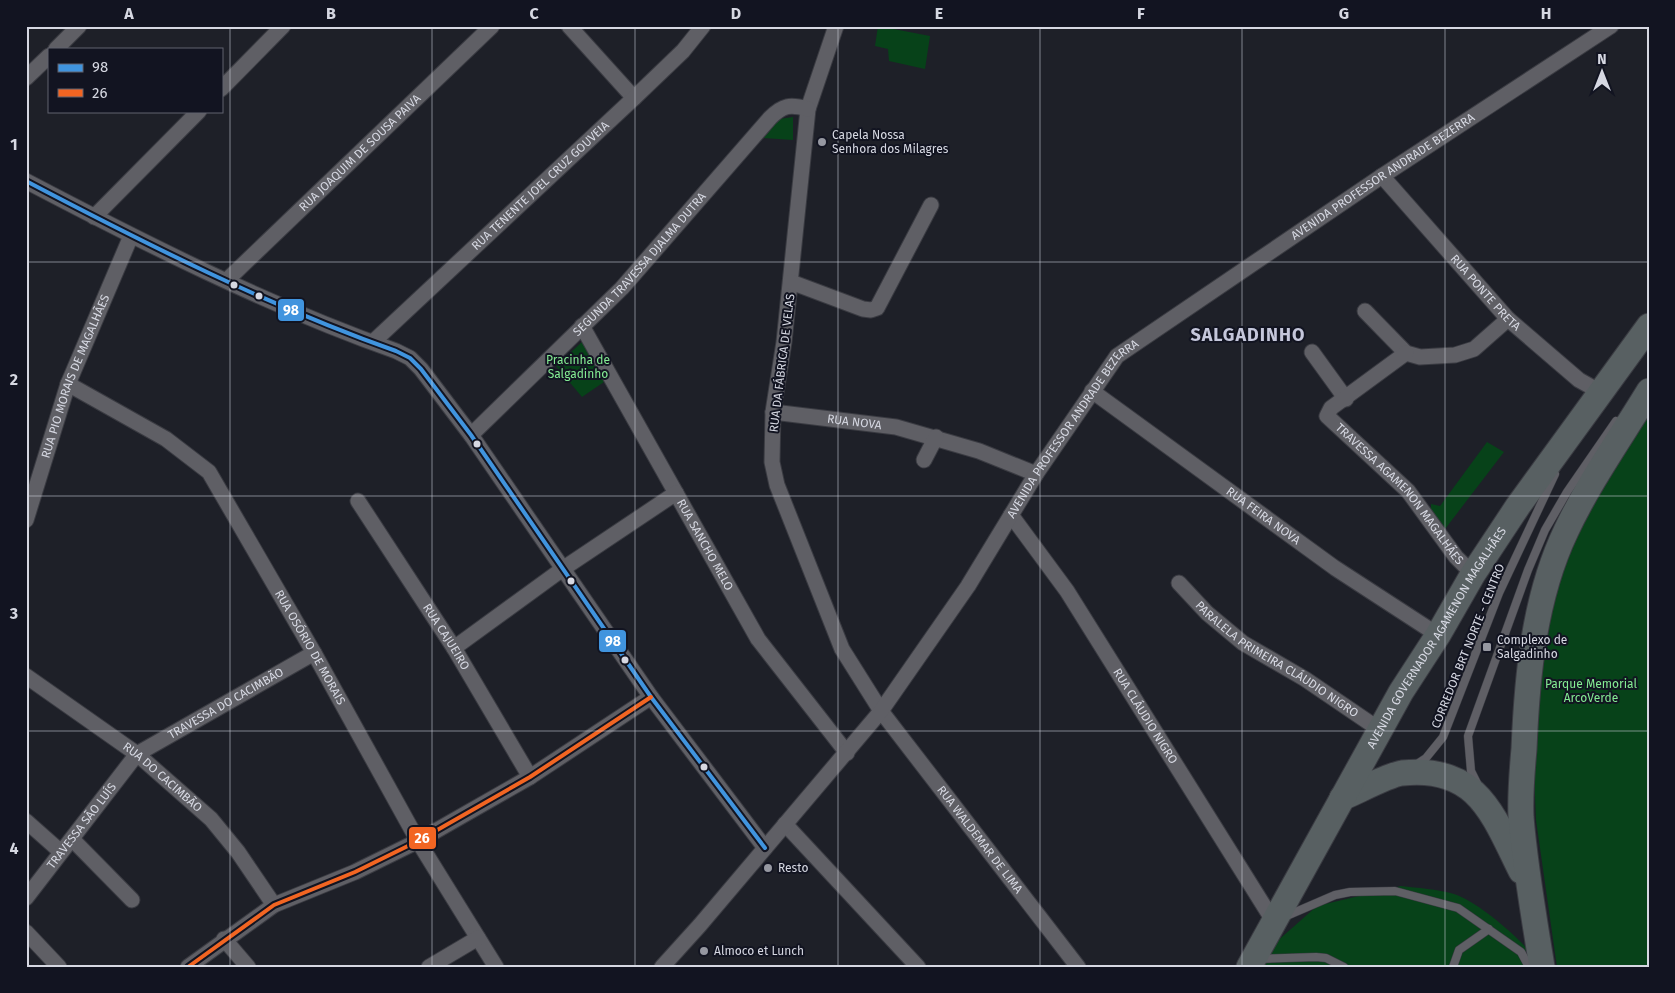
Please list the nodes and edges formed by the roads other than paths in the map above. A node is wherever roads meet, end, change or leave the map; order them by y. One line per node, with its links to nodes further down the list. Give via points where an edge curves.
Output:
1 (79, 26): 8 (street)
2 (283, 26): 11 (street)
3 (492, 26): 20 (street, RUA JOAQUIM DE SOUSA PAIVA)
4 (569, 26): 12 (street)
5 (703, 26): 12 (street, RUA TENENTE JOEL CRUZ GOUVEIA, via 683,51)
6 (836, 26): 13 (street, RUA DA FÁBRICA DE VELAS)
7 (1611, 26): 15 (street, AVENIDA PROFESSOR ANDRADE BEZERRA)
8 (57, 48)
9 (48, 57): 10 (street)
10 (26, 78)
11 (222, 88)
12 (634, 98): 27 (street, RUA TENENTE JOEL CRUZ GOUVEIA)
13 (808, 109): 21 (street, RUA DA FÁBRICA DE VELAS); 24 (street, SEGUNDA TRAVESSA DJALMA DUTRA, via 789,105 780,108 622,288)
14 (198, 112): 18 (street)
15 (1382, 176): 23 (street, RUA PONTE PRETA); 32 (street, AVENIDA PROFESSOR ANDRADE BEZERRA, via 1117,356)
16 (26, 181): 18 (street)
17 (932, 205): 21 (street, via 877,308 863,309)
18 (94, 217): 19 (street)
19 (131, 236): 20 (street); 30 (street, RUA PIO MORAIS DE MAGALHÃES)
20 (228, 280): 27 (street, via 303,315)
21 (791, 282): 35 (street, RUA DA FÁBRICA DE VELAS)
22 (1365, 310): 29 (street)
23 (1508, 319): 29 (street, via 1474,349 1440,357); 33 (street, RUA PONTE PRETA, via 1563,367)
24 (582, 326): 37 (street, SEGUNDA TRAVESSA DJALMA DUTRA); 43 (street, RUA SANCHO MELO)
25 (1649, 326): 33 (highway, AVENIDA GOVERNADOR AGAMENON MAGALHÃES)
26 (1649, 336): 33 (lane)
27 (373, 342): 37 (street, via 396,350 421,368)
28 (1312, 352): 34 (street)
29 (1406, 353): 34 (street)
30 (68, 384): 46 (street, RUA PIO MORAIS DE MAGALHÃES); 52 (street, RUA OSÓRIO DE MORAIS, via 166,439 208,472)
31 (1643, 389): 69 (highway, via 1565,532 1549,576 1537,625 1527,685 1522,775 1521,815)
32 (1092, 391): 42 (street, AVENIDA PROFESSOR ANDRADE BEZERRA); 50 (street, RUA FEIRA NOVA, via 1335,568)
33 (1601, 393): 40 (lane); 48 (highway, AVENIDA GOVERNADOR AGAMENON MAGALHÃES)
34 (1346, 399): 48 (street, TRAVESSA AGAMENON MAGALHÃES, via 1327,414 1328,418 1408,491 1456,557)
35 (773, 412): 38 (street, RUA NOVA, via 896,427); 55 (street, RUA DA FÁBRICA DE VELAS, via 772,462 777,485 842,649)
36 (1620, 415): 62 (lane, via 1592,453 1545,530 1468,736 1471,771)
37 (471, 435): 47 (street)
38 (936, 437): 39 (street); 42 (street, RUA NOVA)
39 (924, 460)
40 (1562, 462)
41 (1557, 470): 59 (lane, CORREDOR BRT NORTE - CENTRO, via 1499,593 1443,737 1426,758)
42 (1036, 474): 45 (street, AVENIDA PROFESSOR ANDRADE BEZERRA)
43 (676, 493): 47 (street); 57 (street, RUA SANCHO MELO, via 758,639)
44 (358, 501): 51 (street, RUA CAJUEIRO)
45 (1011, 515): 55 (street, AVENIDA PROFESSOR ANDRADE BEZERRA, via 968,586); 73 (street, RUA CLÁUDIO NIGRO, via 1067,592)
46 (26, 520)
47 (564, 568): 51 (street); 54 (street)
48 (1473, 574): 50 (highway, AVENIDA GOVERNADOR AGAMENON MAGALHÃES)
49 (1179, 583): 56 (street, PARALELA PRIMEIRA CLÁUDIO NIGRO, via 1243,643 1305,679)
50 (1438, 635): 56 (highway, AVENIDA GOVERNADOR AGAMENON MAGALHÃES)
51 (454, 648): 60 (street, RUA CAJUEIRO)
52 (314, 653): 58 (street, TRAVESSA DO CACIMBÃO); 66 (street, RUA OSÓRIO DE MORAIS)
53 (26, 676): 58 (street, RUA DO CACIMBÃO)
54 (651, 697): 60 (street); 67 (street)
55 (881, 711): 57 (street, AVENIDA PROFESSOR ANDRADE BEZERRA); 86 (street, RUA WALDEMAR DE LIMA)
56 (1380, 730): 61 (highway, AVENIDA GOVERNADOR AGAMENON MAGALHÃES)
57 (847, 753): 64 (street, AVENIDA PROFESSOR ANDRADE BEZERRA)
58 (137, 754): 65 (street, TRAVESSA SÃO LUÍS); 72 (street, RUA DO CACIMBÃO, via 210,819 238,852)
59 (1401, 773): 61 (highway); 62 (highway, via 1428,774 1460,781)
60 (530, 778): 66 (street)
61 (1342, 798): 73 (highway, AVENIDA GOVERNADOR AGAMENON MAGALHÃES)
62 (1490, 809): 69 (highway)
63 (26, 821): 68 (street)
64 (785, 824): 67 (street, AVENIDA PROFESSOR ANDRADE BEZERRA); 85 (street)
65 (72, 839): 68 (street, TRAVESSA SÃO LUÍS); 71 (street)
66 (418, 841): 72 (street, via 355,872); 76 (street, RUA OSÓRIO DE MORAIS)
67 (764, 848): 84 (street, AVENIDA PROFESSOR ANDRADE BEZERRA)
68 (61, 852): 70 (street, TRAVESSA SÃO LUÍS)
69 (1528, 884): 90 (highway)
70 (26, 898)
71 (132, 900)
72 (274, 905): 77 (street)
73 (1274, 922): 74 (lane, via 1335,895 1395,891 1458,908); 78 (highway, AVENIDA GOVERNADOR AGAMENON MAGALHÃES)
74 (1489, 929): 88 (lane, via 1460,950); 89 (lane, via 1521,952)
75 (26, 932): 79 (street)
76 (478, 938): 82 (street); 83 (street, RUA OSÓRIO DE MORAIS)
77 (224, 940): 80 (street); 81 (street)
78 (1251, 963): 87 (lane, via 1316,957)
79 (59, 967)
80 (188, 967)
81 (248, 967)
82 (430, 967)
83 (496, 967)
84 (662, 967)
85 (918, 967)
86 (1078, 967)
87 (1344, 967)
88 (1452, 967)
89 (1529, 967)
90 (1542, 967)

